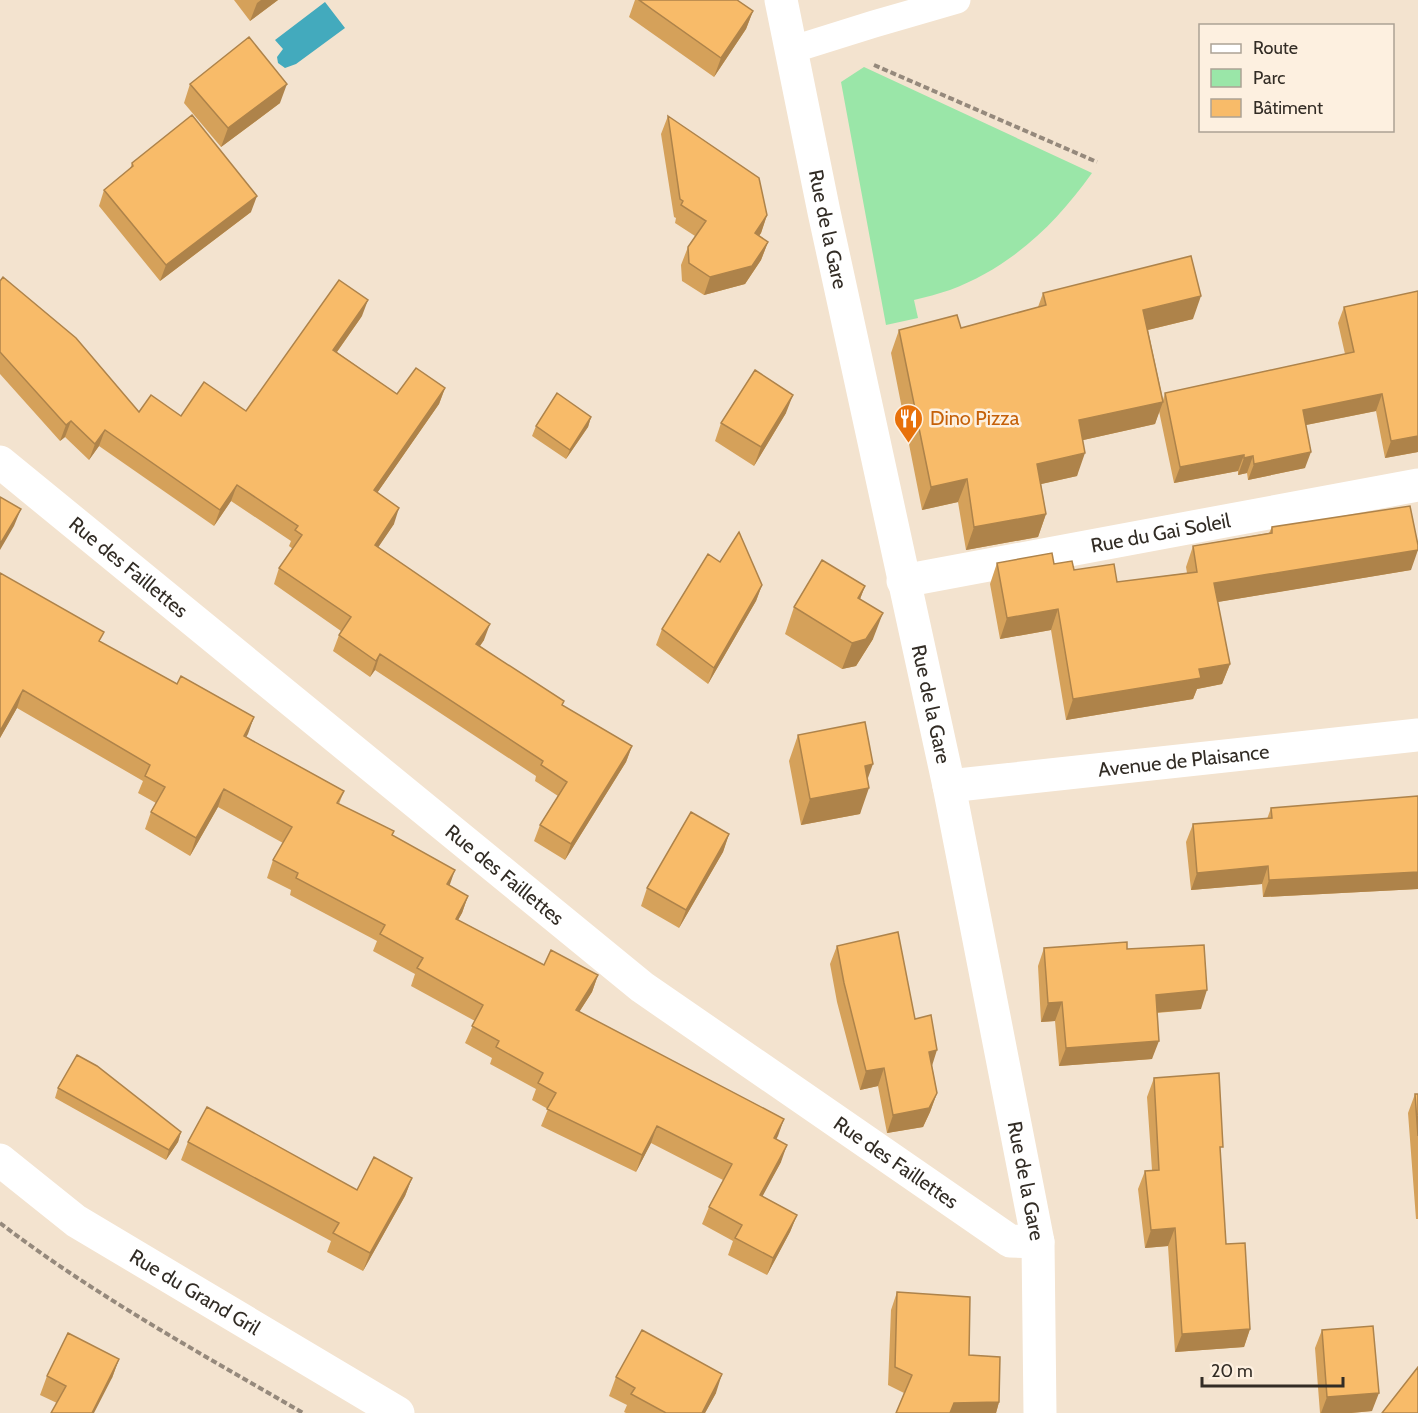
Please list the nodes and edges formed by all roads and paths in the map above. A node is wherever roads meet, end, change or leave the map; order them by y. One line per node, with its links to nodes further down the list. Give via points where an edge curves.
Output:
1 (782, 0): 4 (street, Rue de la Gare)
2 (957, 0): 3 (lane)
3 (830, 38): 4 (lane); 5 (path, via 868,62)
4 (791, 50): 8 (street, Rue de la Gare)
5 (1097, 162)
6 (0, 462): 13 (street, Rue des Faillettes, via 642,987 1010,1241)
7 (1418, 485): 8 (street, Rue du Gai Soleil)
8 (903, 580): 10 (street, Rue de la Gare)
9 (1418, 735): 10 (street, Avenue de Plaisance)
10 (949, 786): 13 (street, Rue de la Gare)
11 (0, 1160): 15 (street, Rue du Grand Gril, via 76,1221)
12 (0, 1223): 14 (path, via 47,1259)
13 (1038, 1242): 16 (street, Rue de la Gare)
14 (303, 1413)
15 (398, 1413)
16 (1040, 1413)

